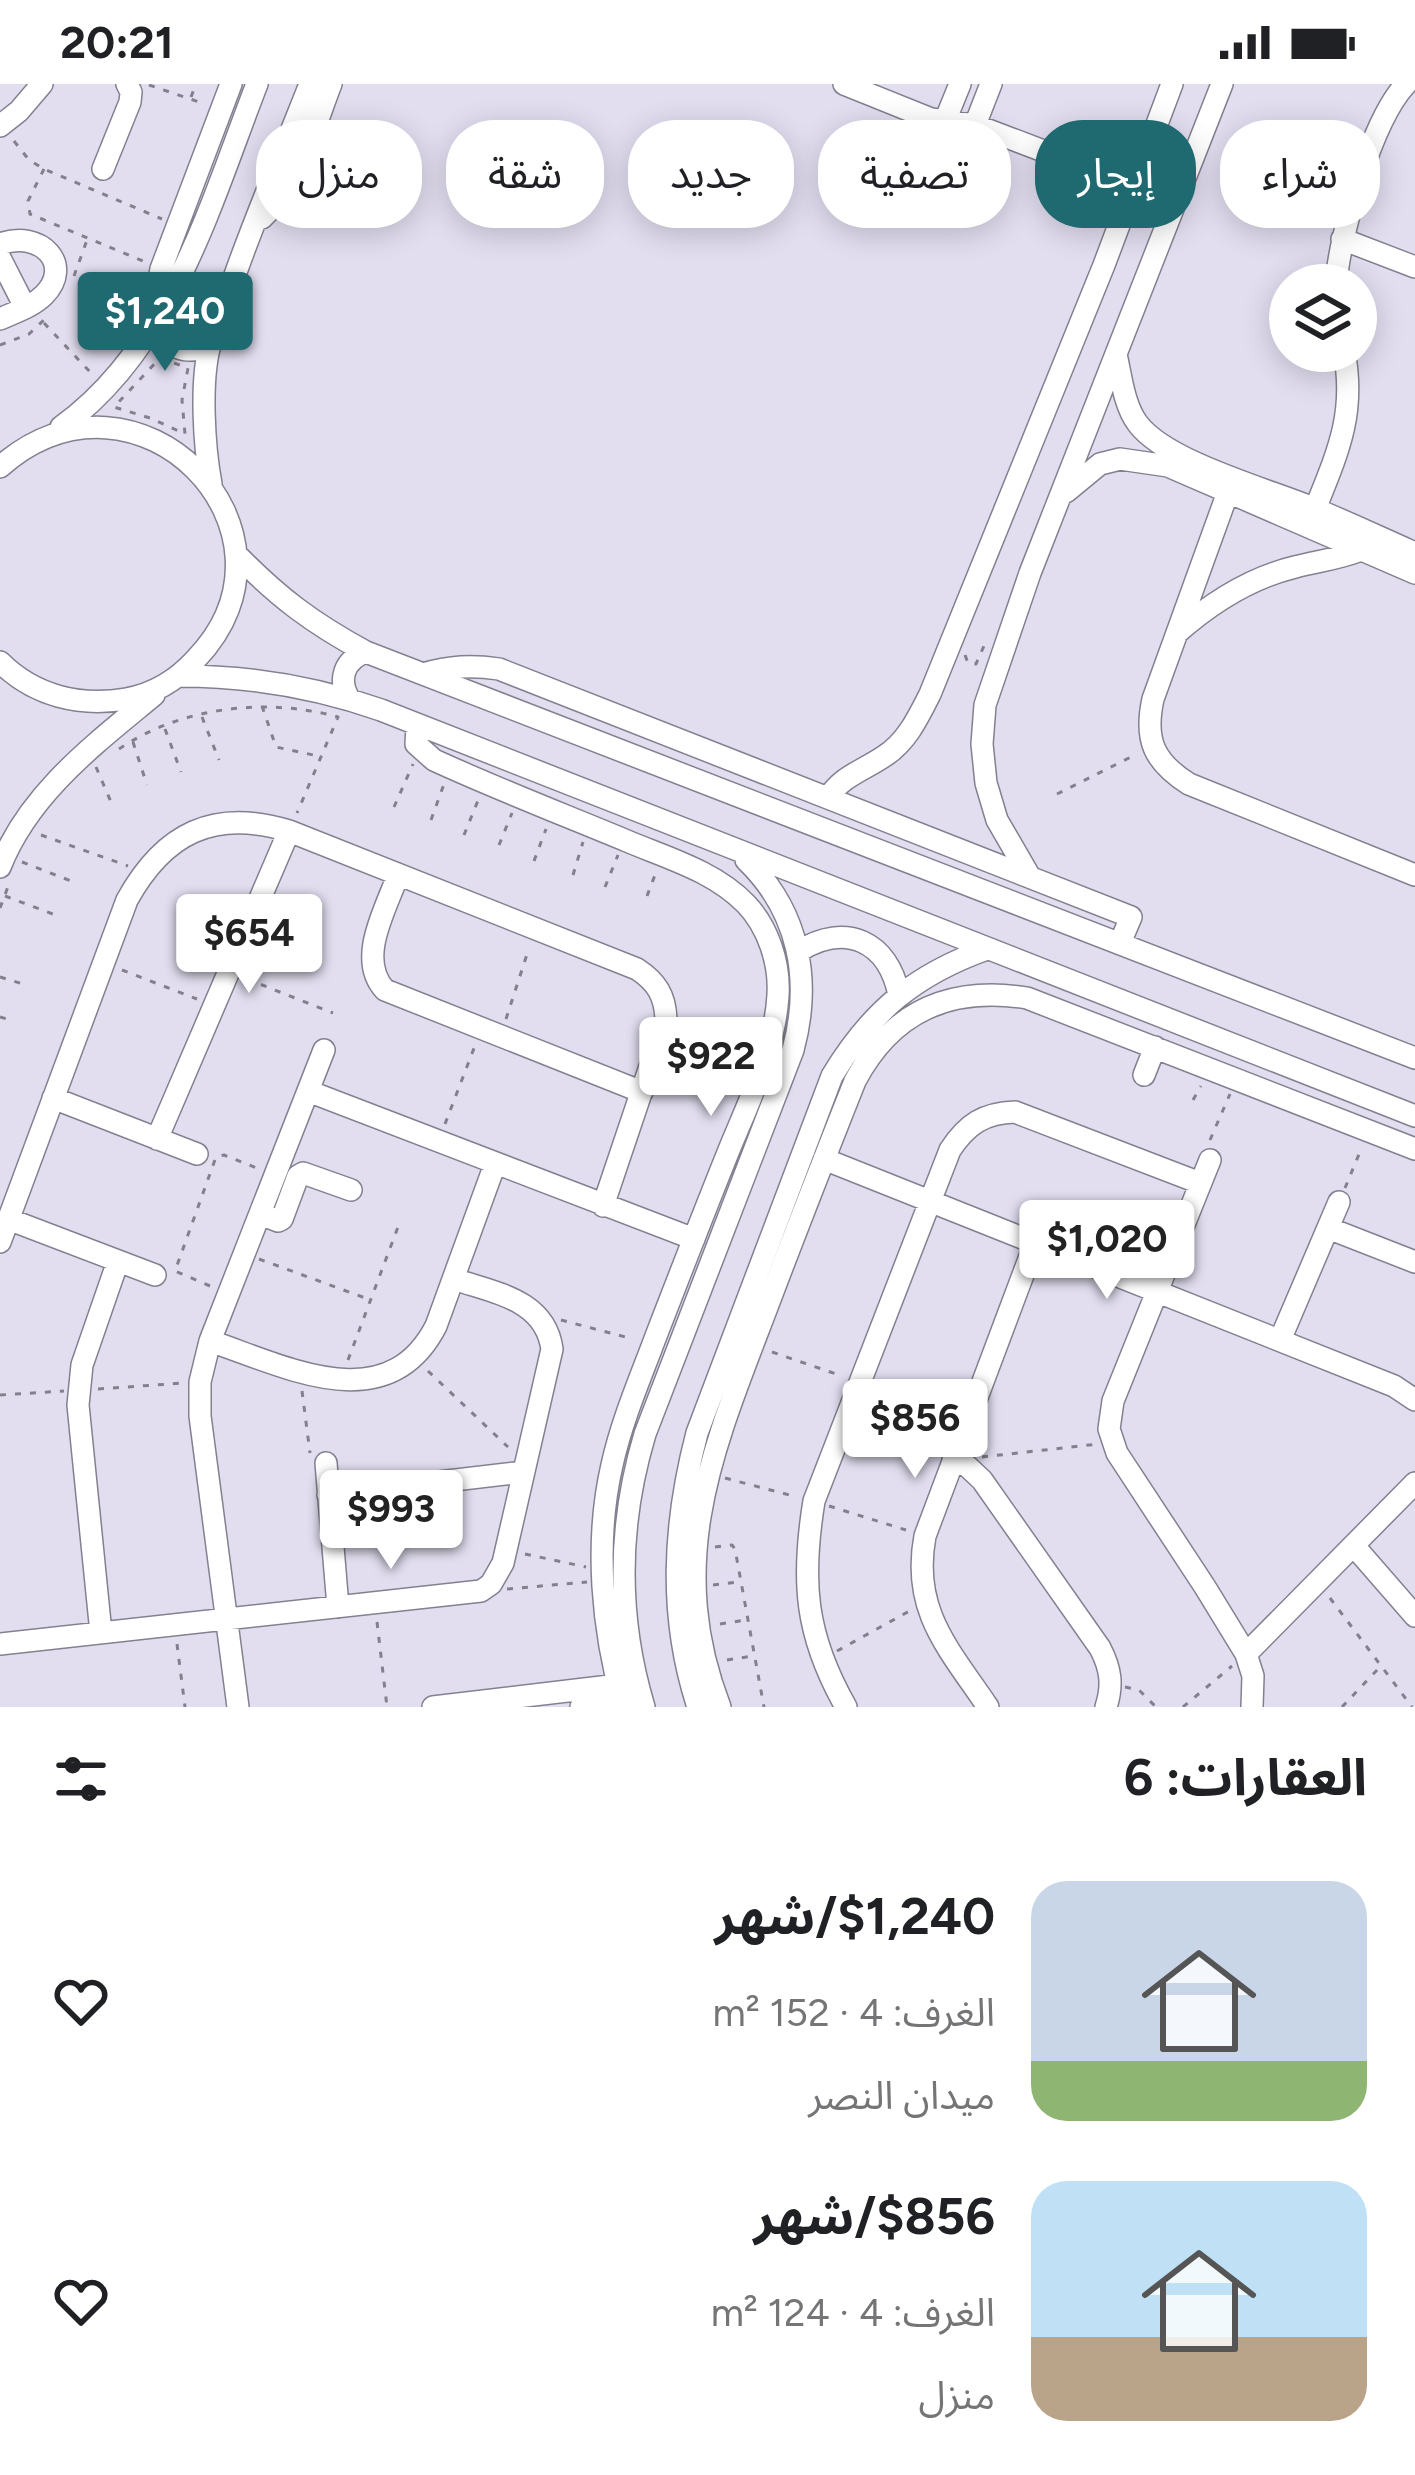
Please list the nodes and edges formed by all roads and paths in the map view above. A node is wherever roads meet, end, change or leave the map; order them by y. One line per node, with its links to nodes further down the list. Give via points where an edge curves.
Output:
1 (42, 84): 19 (street)
2 (196, 84): 14 (path)
3 (231, 84): 15 (street)
4 (256, 84): 29 (street, via 206,215)
5 (310, 84): 23 (street)
6 (331, 84): 23 (street, via 295,177)
7 (844, 84): 16 (street)
8 (960, 84): 17 (street)
9 (991, 84): 18 (street)
10 (1172, 84): 70 (street, via 930,694 897,746 846,777)
11 (1222, 84): 35 (street)
12 (1406, 84): 24 (street, via 1383,118)
13 (128, 86): 14 (path); 21 (street, via 130,102)
14 (190, 99): 15 (path)
15 (221, 110): 22 (street)
16 (938, 120)
17 (945, 120)
18 (977, 120)
19 (2, 125): 20 (path)
20 (44, 169): 22 (path); 29 (path, via 30,214)
21 (103, 169)
22 (178, 226): 29 (street)
23 (253, 226): 34 (street)
24 (1342, 239): 27 (street); 28 (street)
25 (0, 244): 30 (street, via 33,240 51,257 53,281)
26 (0, 258): 30 (street)
27 (1339, 264)
28 (1415, 268)
29 (170, 272): 32 (street); 33 (path, via 197,283)
30 (34, 314): 31 (street); 38 (path)
31 (0, 319)
32 (154, 323): 34 (street, via 176,348); 38 (street)
33 (180, 328)
34 (209, 346): 41 (street)
35 (1116, 354): 43 (street); 44 (street, via 1135,422 1151,438)
36 (160, 358): 36 (path, via 188,368 185,434 114,407)
37 (1347, 372): 44 (street, via 1345,431)
38 (106, 389): 39 (street)
39 (50, 435): 40 (street); 41 (street, via 122,428 187,459)
40 (0, 467)
41 (211, 486): 47 (street)
42 (1228, 492): 43 (street, via 1168,466 1120,459 1079,478); 45 (street); 49 (street)
43 (1058, 501): 90 (street, via 996,668 982,744 997,820)
44 (1316, 508): 46 (street)
45 (1361, 550): 48 (street); 49 (street, via 1251,583)
46 (1415, 553)
47 (236, 554): 50 (street, via 318,626); 53 (street, via 232,600 213,642)
48 (1415, 574)
49 (1177, 633): 60 (street, via 1153,699)
50 (366, 652): 52 (street); 54 (street, via 344,671)
51 (0, 662): 53 (street, via 71,701 137,697)
52 (423, 674): 70 (street, via 499,669); 98 (street)
53 (174, 680): 54 (street, via 274,682); 83 (street, via 66,769)
54 (350, 700): 58 (street)
55 (262, 706): 56 (path); 62 (path, via 276,747); 62 (path, via 338,717)
56 (202, 715): 57 (path); 63 (path)
57 (164, 727): 59 (path); 65 (path)
58 (418, 738): 72 (path); 81 (street); 122 (street, via 442,764 704,873 748,905 778,978)
59 (132, 740): 61 (path); 67 (path)
60 (1153, 746): 68 (path); 85 (street, via 1189,784)
61 (114, 753)
62 (320, 756): 76 (path)
63 (219, 760)
64 (96, 765): 71 (path)
65 (182, 772)
66 (444, 784): 74 (path)
67 (147, 785)
68 (1057, 794)
69 (479, 798): 78 (path)
70 (829, 798): 90 (street)
71 (111, 802)
72 (394, 806)
73 (513, 812): 80 (path)
74 (431, 820)
75 (547, 825): 84 (path)
76 (289, 831): 87 (street, via 260,822 211,826 166,848); 88 (street); 102 (street)
77 (34, 832): 87 (path)
78 (464, 835)
79 (584, 840): 89 (path)
80 (499, 845)
81 (737, 851): 99 (street); 100 (street, via 776,896)
82 (618, 854): 92 (path)
83 (7, 861): 91 (path); 93 (path)
84 (534, 861)
85 (1413, 869)
86 (656, 870): 94 (path)
87 (143, 872): 101 (street)
88 (398, 875): 97 (street); 110 (street, via 371,959 377,981)
89 (573, 875)
90 (1030, 877): 98 (street, via 1131,917)
91 (71, 881)
92 (605, 886)
93 (4, 896): 95 (path); 96 (path)
94 (647, 896)
95 (0, 908)
96 (58, 916)
97 (536, 929): 110 (path); 115 (street, via 650,977 667,1019)
98 (1120, 943): 114 (street)
99 (987, 950): 105 (street); 111 (street)
100 (799, 951): 105 (street, via 815,941 854,938 886,959); 122 (street, via 800,1026)
101 (104, 963): 106 (path); 121 (street)
102 (228, 972): 106 (street); 107 (path)
103 (0, 977): 104 (path)
104 (26, 985)
105 (899, 995): 151 (street, via 832,1076)
106 (214, 1006): 125 (street)
107 (333, 1012)
108 (0, 1017): 109 (path)
109 (14, 1021)
110 (490, 1034): 119 (street); 126 (path)
111 (1216, 1039): 116 (street); 123 (street)
112 (1155, 1047): 116 (street); 117 (street); 130 (street, via 1027,998 982,994 938,1003 875,1048)
113 (324, 1050): 118 (street)
114 (1415, 1058)
115 (653, 1061): 119 (street); 122 (path)
116 (1204, 1066): 127 (street)
117 (1144, 1075)
118 (308, 1091): 126 (street); 133 (street)
119 (642, 1092): 138 (street)
120 (1230, 1094): 124 (path)
121 (53, 1098): 125 (street); 140 (street)
122 (756, 1103): 143 (street); 169 (street)
123 (1415, 1116)
124 (1212, 1135)
125 (157, 1138): 129 (street)
126 (439, 1142): 132 (street)
127 (1415, 1149)
128 (1360, 1152): 136 (path)
129 (197, 1154)
130 (824, 1159): 137 (street); 151 (street)
131 (1210, 1160): 134 (street)
132 (496, 1164): 138 (street); 150 (street)
133 (275, 1175): 139 (street); 153 (path, via 216,1157 175,1270)
134 (1200, 1183): 137 (street, via 1034,1117 995,1113 961,1133); 152 (street)
135 (351, 1190): 139 (street, via 303,1173 282,1219)
136 (1343, 1192): 142 (street)
137 (931, 1202): 145 (street); 162 (street)
138 (604, 1206): 143 (street)
139 (260, 1214): 146 (street)
140 (8, 1219): 144 (street); 147 (street)
141 (398, 1227): 154 (path)
142 (1328, 1228): 148 (street); 156 (street)
143 (694, 1239): 158 (street)
144 (0, 1242)
145 (1035, 1243): 152 (street); 170 (street)
146 (244, 1254): 153 (street); 154 (path)
147 (118, 1261): 149 (street); 165 (street)
148 (1415, 1262)
149 (155, 1275)
150 (454, 1279): 155 (street); 160 (street)
151 (767, 1280): 159 (street); 207 (street, via 697,1433 684,1482 676,1584)
152 (1157, 1291): 156 (street); 171 (street, via 1113,1401)
153 (229, 1293): 157 (street)
154 (370, 1300): 164 (path)
155 (536, 1313): 158 (path); 174 (street, via 552,1348)
156 (1280, 1340): 168 (street)
157 (210, 1341): 161 (street); 163 (street)
158 (653, 1344): 167 (street)
159 (753, 1345): 162 (path); 179 (street, via 707,1473)
160 (413, 1358): 164 (street); 174 (path, via 506,1444)
161 (300, 1371): 164 (street); 173 (path, via 310,1453)
162 (861, 1378): 170 (path); 197 (street, via 818,1488 806,1551)
163 (200, 1382): 165 (path); 189 (street)
164 (340, 1382)
165 (79, 1390): 166 (path); 193 (street)
166 (0, 1395)
167 (630, 1400): 169 (street); 180 (street, via 605,1500 601,1535)
168 (1415, 1400)
169 (654, 1408): 180 (street)
170 (969, 1417): 172 (street)
171 (1112, 1442): 172 (path); 195 (street)
172 (953, 1460): 186 (street, via 925,1536); 200 (street, via 982,1480 1107,1660)
173 (326, 1463): 176 (street)
174 (523, 1472): 176 (street); 178 (street)
175 (1415, 1483): 177 (street)
176 (328, 1495): 187 (street)
177 (1354, 1546): 182 (street); 188 (street)
178 (506, 1550): 180 (path); 184 (street)
179 (695, 1550): 181 (path, via 734,1546); 183 (street)
180 (610, 1574): 184 (path); 201 (street); 201 (street, via 630,1648)
181 (741, 1582): 183 (path); 190 (path)
182 (1318, 1582): 195 (street); 199 (path)
183 (695, 1588): 192 (street)
184 (481, 1591): 185 (street)
185 (374, 1603): 187 (street); 204 (path)
186 (925, 1603): 197 (path); 211 (street)
187 (338, 1607): 189 (street)
188 (1415, 1616)
189 (227, 1619): 191 (street); 203 (street)
190 (748, 1620): 192 (path); 196 (path)
191 (174, 1624): 193 (street); 202 (path)
192 (699, 1626): 198 (street)
193 (101, 1633): 194 (street)
194 (0, 1644)
195 (1246, 1654): 213 (path); 214 (street)
196 (754, 1655): 198 (path); 209 (path)
197 (822, 1659): 210 (street)
198 (706, 1664): 208 (street)
199 (1380, 1667): 215 (path); 216 (path)
200 (1109, 1697): 212 (path, via 1136,1688)
201 (627, 1700): 205 (street); 206 (street)
202 (185, 1707)
203 (238, 1707)
204 (387, 1707)
205 (433, 1707)
206 (581, 1707)
207 (698, 1707)
208 (720, 1707)
209 (764, 1707)
210 (846, 1707)
211 (988, 1707)
212 (1156, 1707)
213 (1183, 1707)
214 (1252, 1707)
215 (1342, 1707)
216 (1412, 1707)

